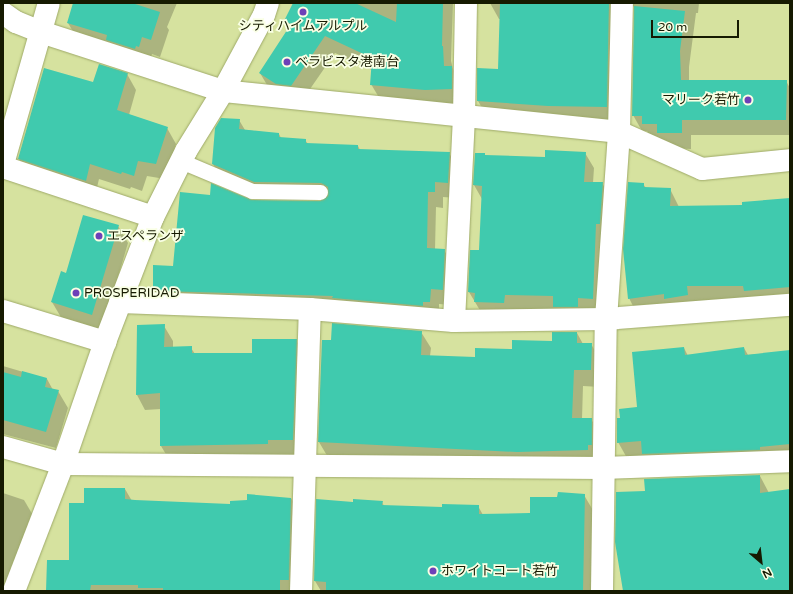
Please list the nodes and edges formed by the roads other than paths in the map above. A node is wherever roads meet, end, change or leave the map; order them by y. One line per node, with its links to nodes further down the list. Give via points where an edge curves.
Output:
1 (49, 3): 6 (street)
2 (268, 3): 7 (street)
3 (466, 3): 8 (street)
4 (622, 3): 9 (street)
5 (3, 12): 6 (street, via 16,22)
6 (41, 32): 7 (street); 12 (street)
7 (223, 91): 8 (street); 11 (street)
8 (464, 117): 9 (street); 21 (street)
9 (619, 132): 10 (street, via 702,169); 20 (street)
10 (790, 160)
11 (181, 161): 14 (lane, via 252,191); 15 (street)
12 (3, 164)
13 (3, 167): 15 (street)
14 (320, 192)
15 (153, 217): 16 (street)
16 (120, 302): 18 (street); 22 (street)
17 (790, 305): 20 (street)
18 (310, 309): 21 (street); 26 (street)
19 (3, 311): 22 (street)
20 (606, 319): 21 (street); 27 (street)
21 (454, 321)
22 (105, 342): 25 (street)
23 (3, 447): 25 (street)
24 (790, 461): 27 (street)
25 (63, 464): 26 (street); 28 (street)
26 (305, 466): 27 (street); 29 (street)
27 (603, 468): 30 (street)
28 (14, 591)
29 (301, 591)
30 (602, 591)

